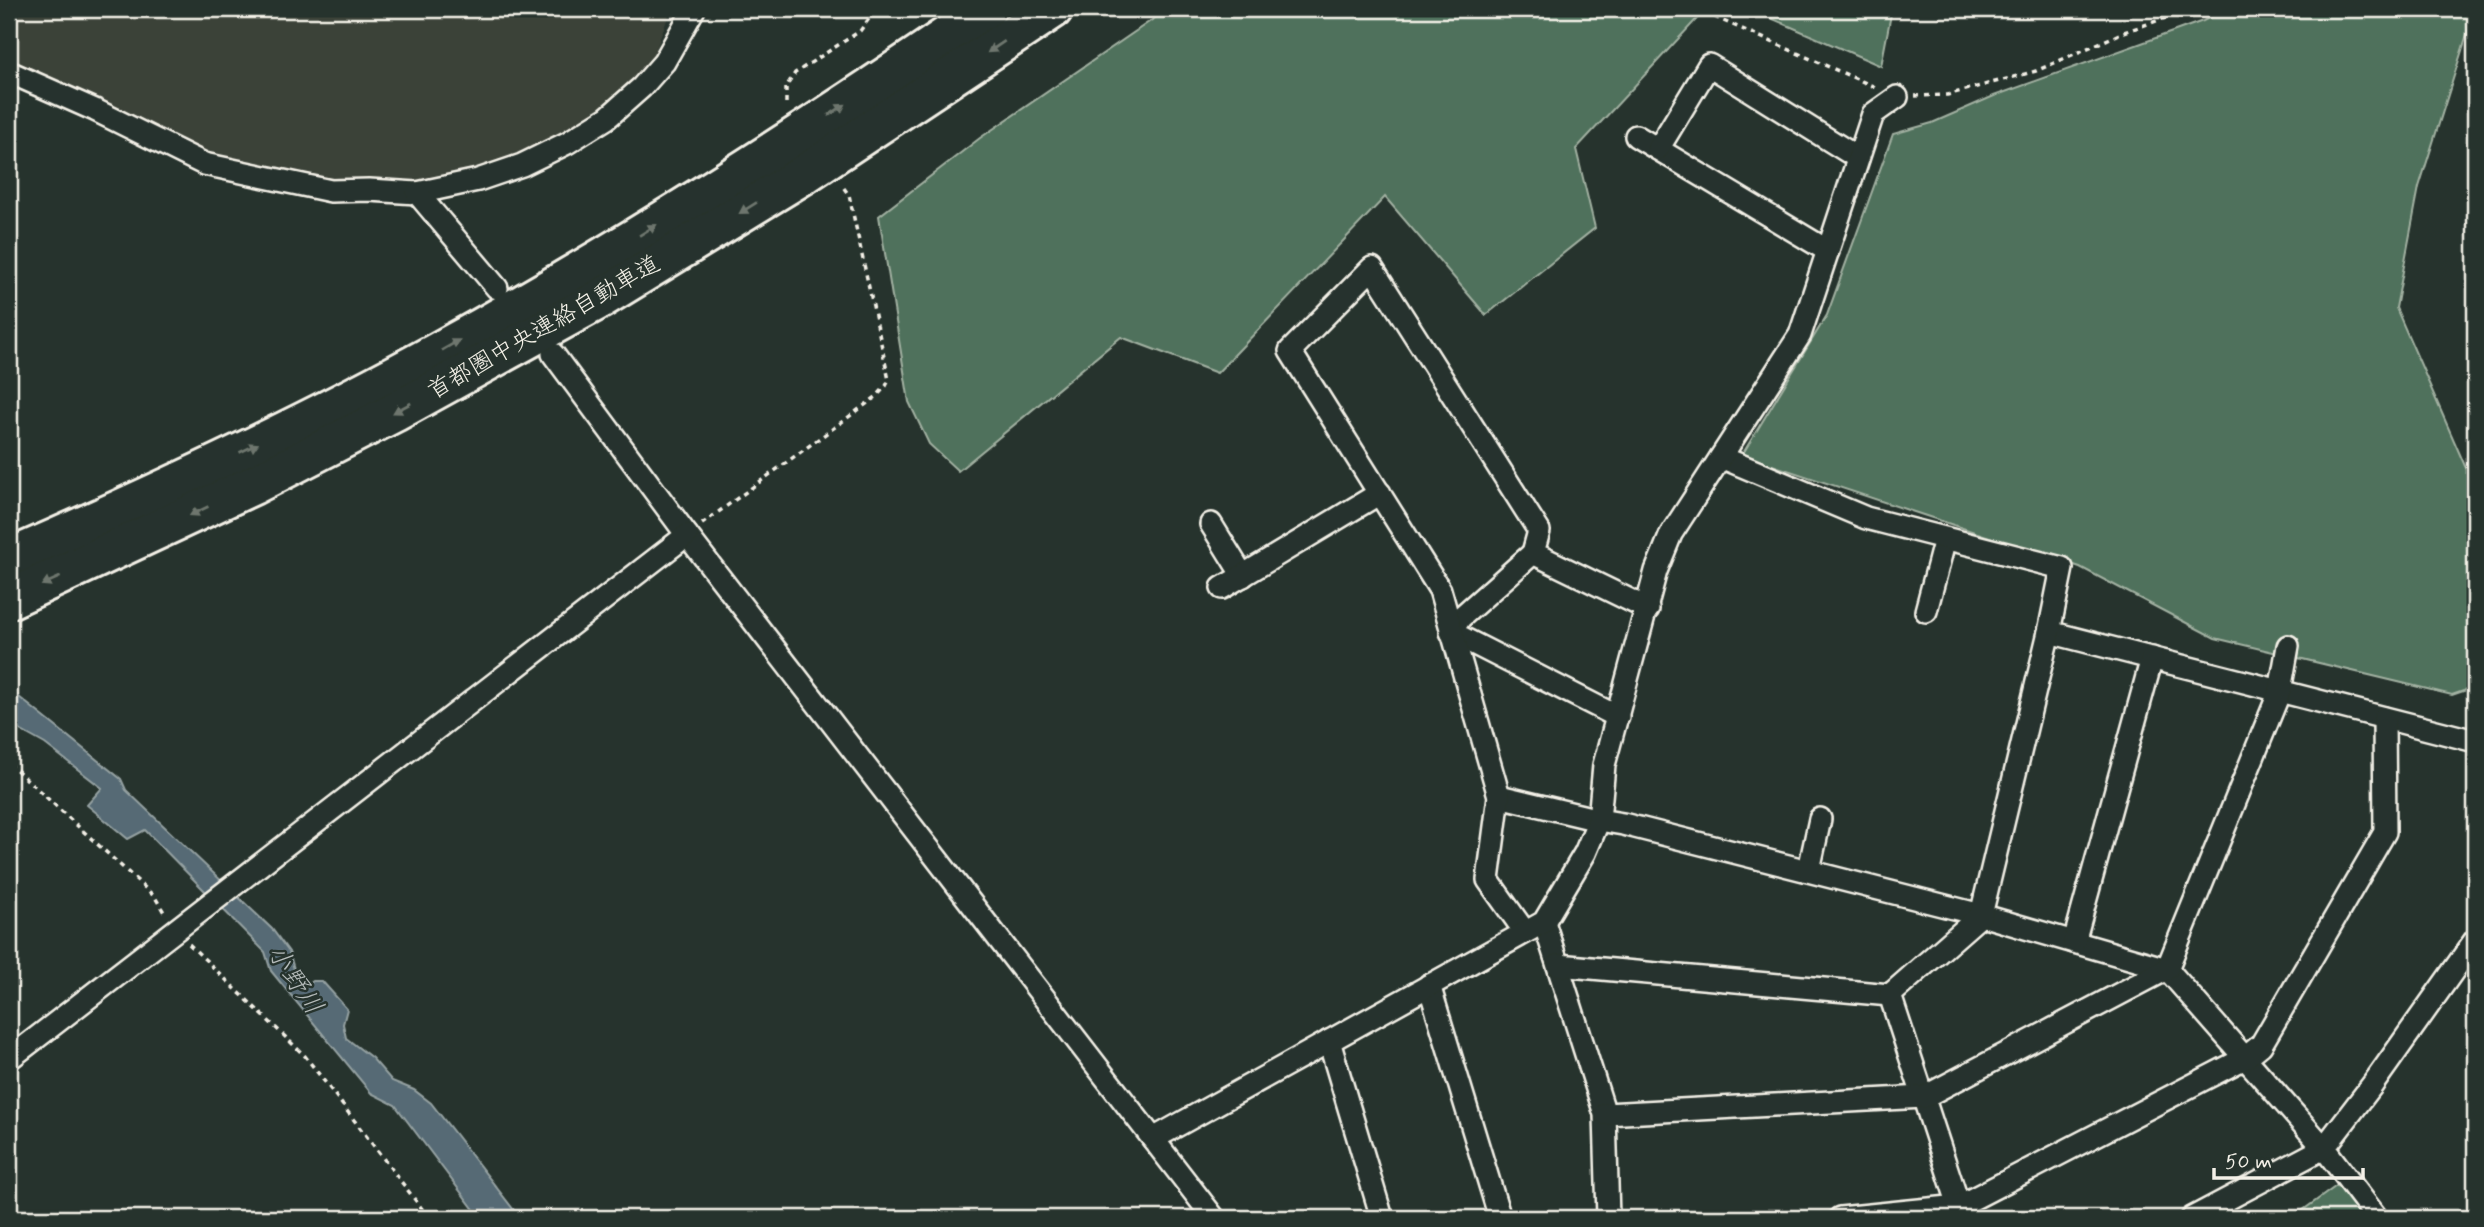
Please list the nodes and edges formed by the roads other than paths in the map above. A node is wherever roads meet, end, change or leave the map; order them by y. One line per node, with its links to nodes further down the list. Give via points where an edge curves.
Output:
1 (694, 9): 9 (street, via 664,62 607,118 522,165)
2 (987, 9): 18 (highway, 首都圏中央連絡自動車道, one-way to 2, via 269,439 436,354 643,233)
3 (1053, 9): 18 (highway, 首都圏中央連絡自動車道, one-way to 18, via 806,173 600,299 253,485)
4 (9, 72): 9 (street, via 204,164 331,191)
5 (1897, 97): 8 (street, via 1873,114)
6 (1636, 136): 7 (street)
7 (1658, 149): 8 (street, via 1709,65); 10 (street)
8 (1858, 158): 10 (street)
9 (417, 193): 11 (street)
10 (1828, 251): 13 (street, via 1800,335)
11 (497, 288)
12 (553, 354): 16 (street)
13 (1721, 457): 17 (street, via 1866,518); 24 (street, via 1671,534)
14 (1380, 494): 19 (street, via 1290,351 1372,268 1539,531); 21 (street); 26 (street, via 1440,590)
15 (1211, 524): 21 (street)
16 (687, 535): 49 (street); 52 (street)
17 (1945, 539): 25 (street); 27 (street, via 2062,568)
18 (84, 546): 20 (highway, 首都圏中央連絡自動車道); 23 (highway, 首都圏中央連絡自動車道, one-way to 23)
19 (1533, 553): 24 (street); 26 (street, via 1460,618)
20 (9, 559)
21 (1243, 576): 22 (street)
22 (1222, 588)
23 (9, 599)
24 (1648, 609): 31 (street)
25 (1926, 611)
26 (1451, 632): 31 (street); 34 (street)
27 (2049, 632): 29 (street); 38 (street)
28 (2288, 646): 30 (street)
29 (2152, 659): 30 (street); 42 (street)
30 (2280, 691): 32 (street); 44 (street)
31 (1618, 717): 36 (street, via 1604,765)
32 (2384, 718): 33 (street); 48 (street, via 2385,832 2261,1045)
33 (2475, 741)
34 (1499, 796): 36 (street); 40 (street, via 1488,880)
35 (1820, 819): 37 (street)
36 (1599, 820): 37 (street); 39 (street)
37 (1809, 870): 38 (street)
38 (1980, 915): 42 (street); 46 (street)
39 (1544, 922): 40 (street); 43 (street)
40 (1525, 932): 45 (street)
41 (2475, 940): 53 (street)
42 (2074, 942): 44 (street)
43 (1558, 965): 46 (street); 51 (street)
44 (2167, 969): 48 (street); 50 (street)
45 (1429, 985): 47 (street); 57 (street)
46 (1890, 995): 50 (street)
47 (1329, 1041): 52 (street); 56 (street)
48 (2245, 1058): 53 (street); 54 (street)
49 (9, 1059)
50 (1924, 1097): 51 (street); 54 (street)
51 (1605, 1114): 58 (street)
52 (1153, 1139): 55 (street)
53 (2323, 1148): 60 (street); 61 (street)
54 (1961, 1212): 59 (street)
55 (1214, 1218)
56 (1382, 1218)
57 (1500, 1218)
58 (1608, 1218)
59 (1840, 1218)
60 (2192, 1218)
61 (2377, 1218)

